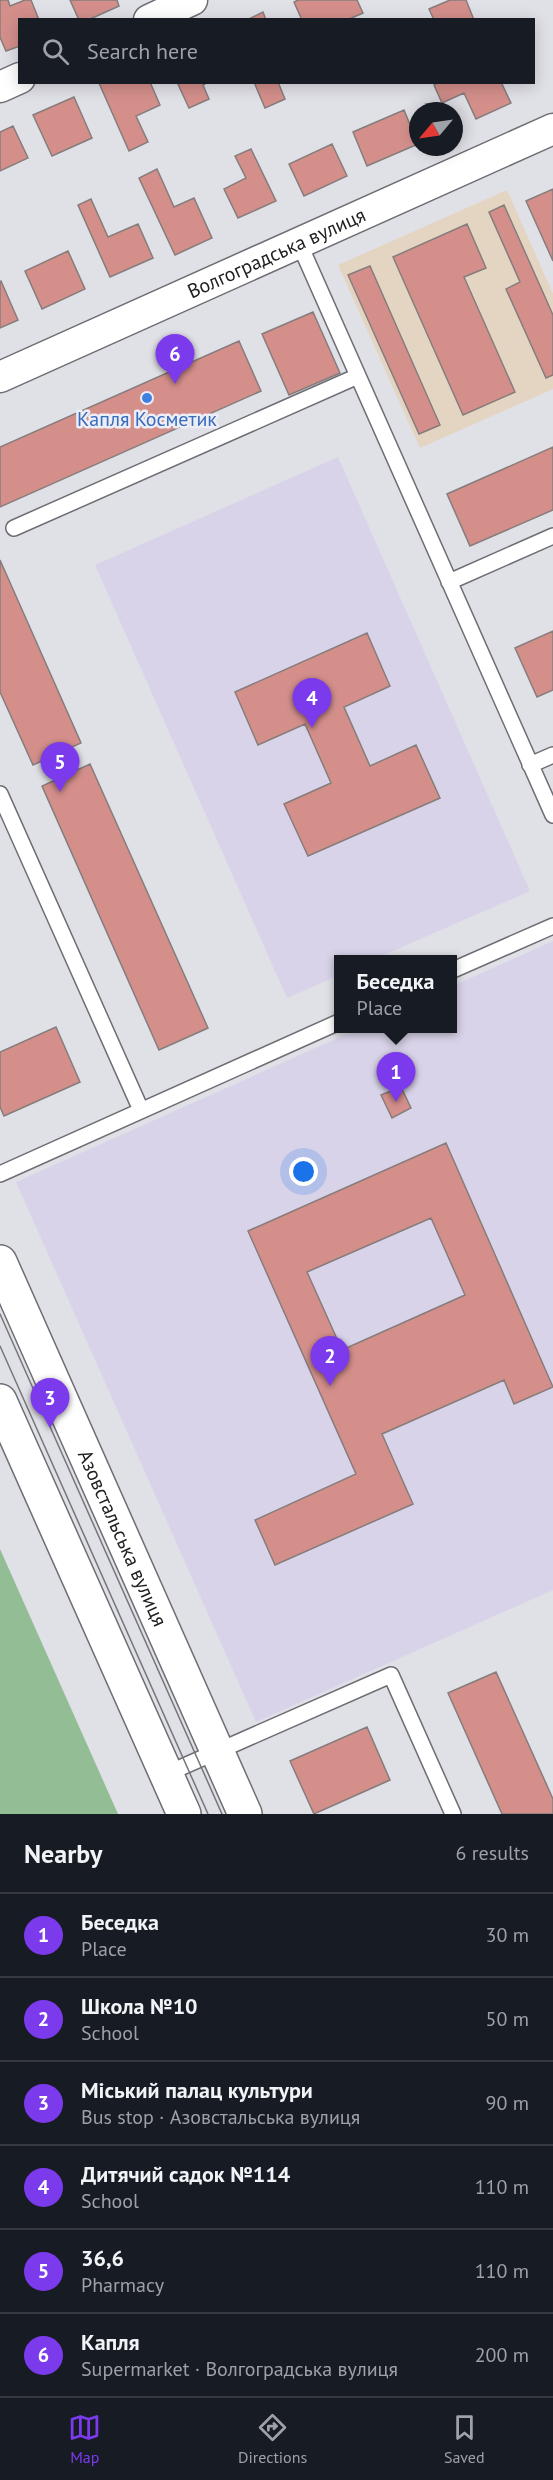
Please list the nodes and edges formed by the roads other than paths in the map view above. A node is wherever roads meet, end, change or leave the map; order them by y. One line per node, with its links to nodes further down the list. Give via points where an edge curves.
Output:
1 (192, 0): 2 (street)
2 (153, 18)
3 (18, 79): 4 (street)
4 (0, 87)
5 (553, 129): 6 (street, Волгоградська вулиця)
6 (299, 243): 7 (lane); 8 (street, Волгоградська вулиця)
7 (358, 376): 9 (lane); 11 (lane)
8 (0, 377)
9 (15, 528)
10 (553, 536): 11 (lane)
11 (449, 582): 13 (lane)
12 (553, 755): 13 (lane)
13 (530, 765): 15 (lane)
14 (0, 794): 19 (lane)
15 (553, 815)
16 (553, 926): 17 (lane)
17 (457, 968)
18 (334, 1024): 19 (lane)
19 (141, 1110): 20 (lane)
20 (0, 1174)
21 (0, 1263): 23 (street, Азовстальська вулиця)
22 (0, 1401): 24 (street)
23 (217, 1752): 24 (lane); 26 (street, Азовстальська вулиця); 27 (lane, via 391,1675)
24 (166, 1774): 25 (street)
25 (184, 1814)
26 (245, 1814)
27 (453, 1814)

